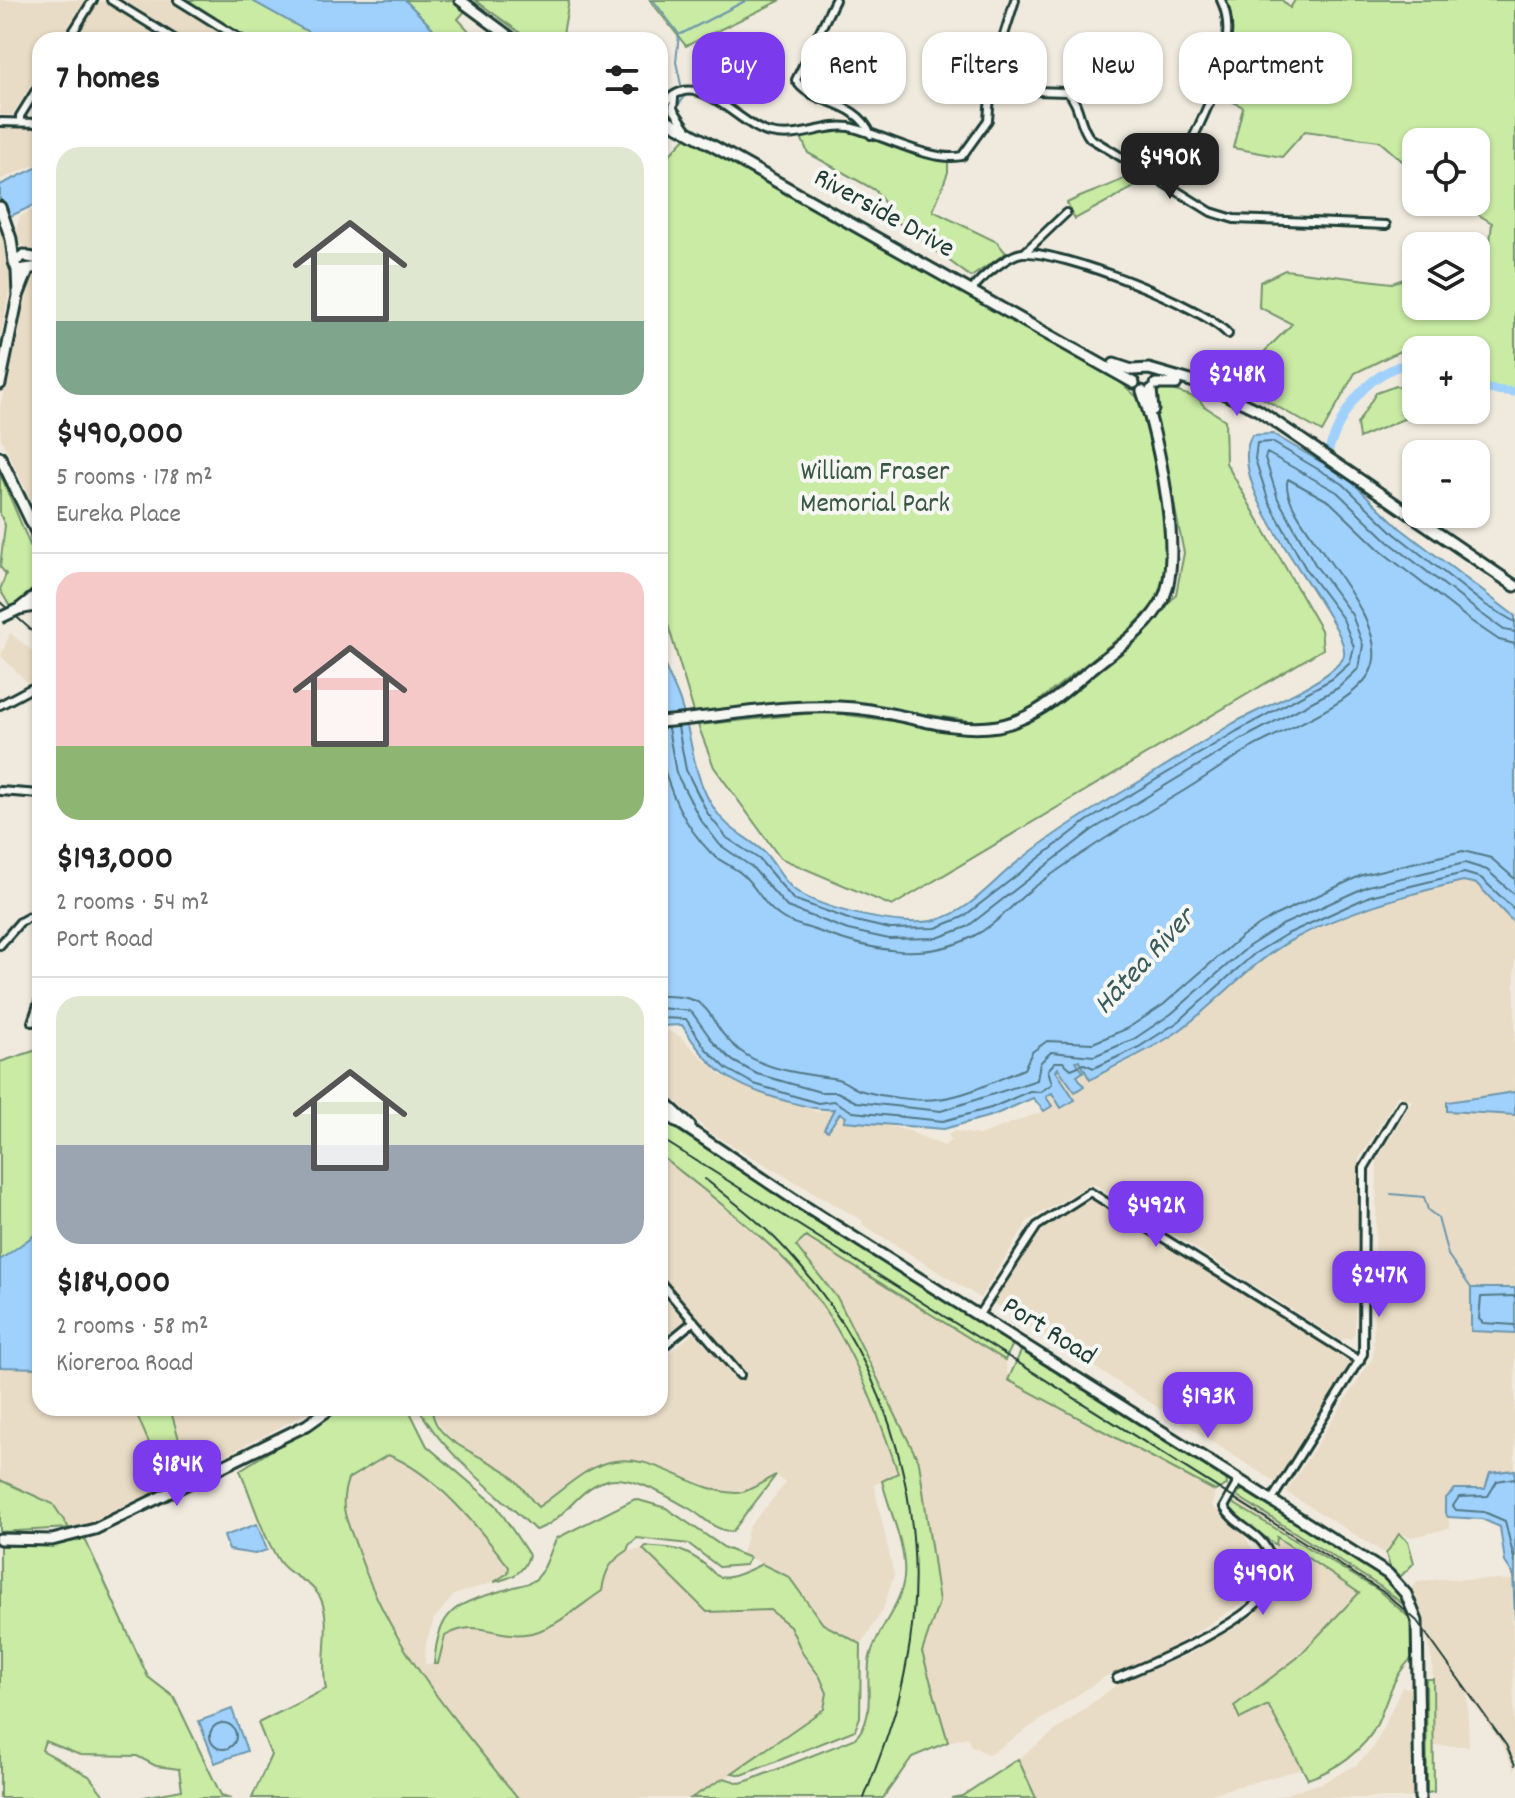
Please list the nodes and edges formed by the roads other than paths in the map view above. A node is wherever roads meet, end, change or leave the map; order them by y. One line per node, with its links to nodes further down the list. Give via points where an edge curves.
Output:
1 (93, 0): 8 (street)
2 (111, 0): 9 (street)
3 (178, 0): 10 (street)
4 (460, 0): 11 (main road)
5 (835, 0): 24 (street, via 796,80 850,110)
6 (1015, 0): 12 (street)
7 (1221, 0): 25 (street, via 1228,25 1217,84)
8 (73, 32)
9 (163, 32)
10 (229, 32)
11 (503, 32)
12 (1005, 32)
13 (1047, 91): 25 (street, via 1067,92 1090,138)
14 (676, 95): 15 (street); 17 (street); 23 (street, via 672,107); 24 (street, via 708,93 767,132 802,136 847,127)
15 (668, 96)
16 (32, 97): 21 (street)
17 (668, 104)
18 (989, 104): 24 (street, via 988,120 962,156 947,157)
19 (668, 118): 23 (main road, Riverside Drive)
20 (1, 122): 21 (street)
21 (20, 122): 22 (street)
22 (32, 123)
23 (688, 130): 36 (main road, Riverside Drive)
24 (871, 135)
25 (1169, 186): 28 (street, via 1211,212 1234,219)
26 (0, 207): 29 (main road)
27 (1066, 213): 30 (street)
28 (1386, 225)
29 (11, 239): 31 (main road); 33 (main road)
30 (1024, 253): 36 (street); 38 (street, via 1087,265 1209,319)
31 (26, 256): 32 (main road); 33 (main road); 35 (main road)
32 (32, 257)
33 (16, 266): 35 (main road); 37 (main road)
34 (32, 268): 35 (main road)
35 (29, 269): 37 (main road)
36 (973, 289): 39 (main road, Riverside Drive)
37 (18, 296): 43 (main road)
38 (1228, 334)
39 (1085, 353): 40 (main road, Riverside Drive); 42 (main road, Riverside Drive)
40 (1137, 370): 41 (main road, Riverside Drive); 42 (main road)
41 (1155, 372): 44 (main road); 45 (main road)
42 (1134, 383): 44 (main road, Riverside Drive)
43 (0, 384)
44 (1149, 388): 45 (main road, via 1170,383); 55 (main road, via 1173,549 1164,597 1133,635 1041,710 980,728 838,707)
45 (1215, 391): 48 (main road, via 1258,410)
46 (0, 457): 47 (main road)
47 (32, 525)
48 (1515, 586)
49 (32, 598): 51 (main road)
50 (32, 607): 51 (main road)
51 (19, 609): 52 (main road, bridge)
52 (0, 618)
53 (30, 689): 54 (street)
54 (0, 705)
55 (668, 721)
56 (0, 791): 57 (street)
57 (32, 793)
58 (32, 915): 59 (street)
59 (0, 945)
60 (1402, 1104): 68 (street, via 1364,1168)
61 (668, 1106): 63 (main road, Port Road)
62 (668, 1115): 63 (main road, Port Road)
63 (692, 1129): 65 (main road, Port Road)
64 (668, 1291): 66 (street)
65 (978, 1316): 68 (street, via 1032,1231 1090,1192); 71 (main road, Port Road)
66 (694, 1321): 67 (street); 69 (street)
67 (668, 1342)
68 (1360, 1361): 72 (street)
69 (740, 1375)
70 (320, 1416): 73 (main road, via 95,1529 52,1540)
71 (1239, 1480): 72 (main road, Port Road); 74 (street, via 1224,1507 1263,1541 1273,1571 1270,1587 1250,1608 1187,1648)
72 (1271, 1501): 75 (main road, Port Road, via 1388,1574 1412,1604 1418,1630)
73 (0, 1539)
74 (1117, 1678)
75 (1420, 1798)

